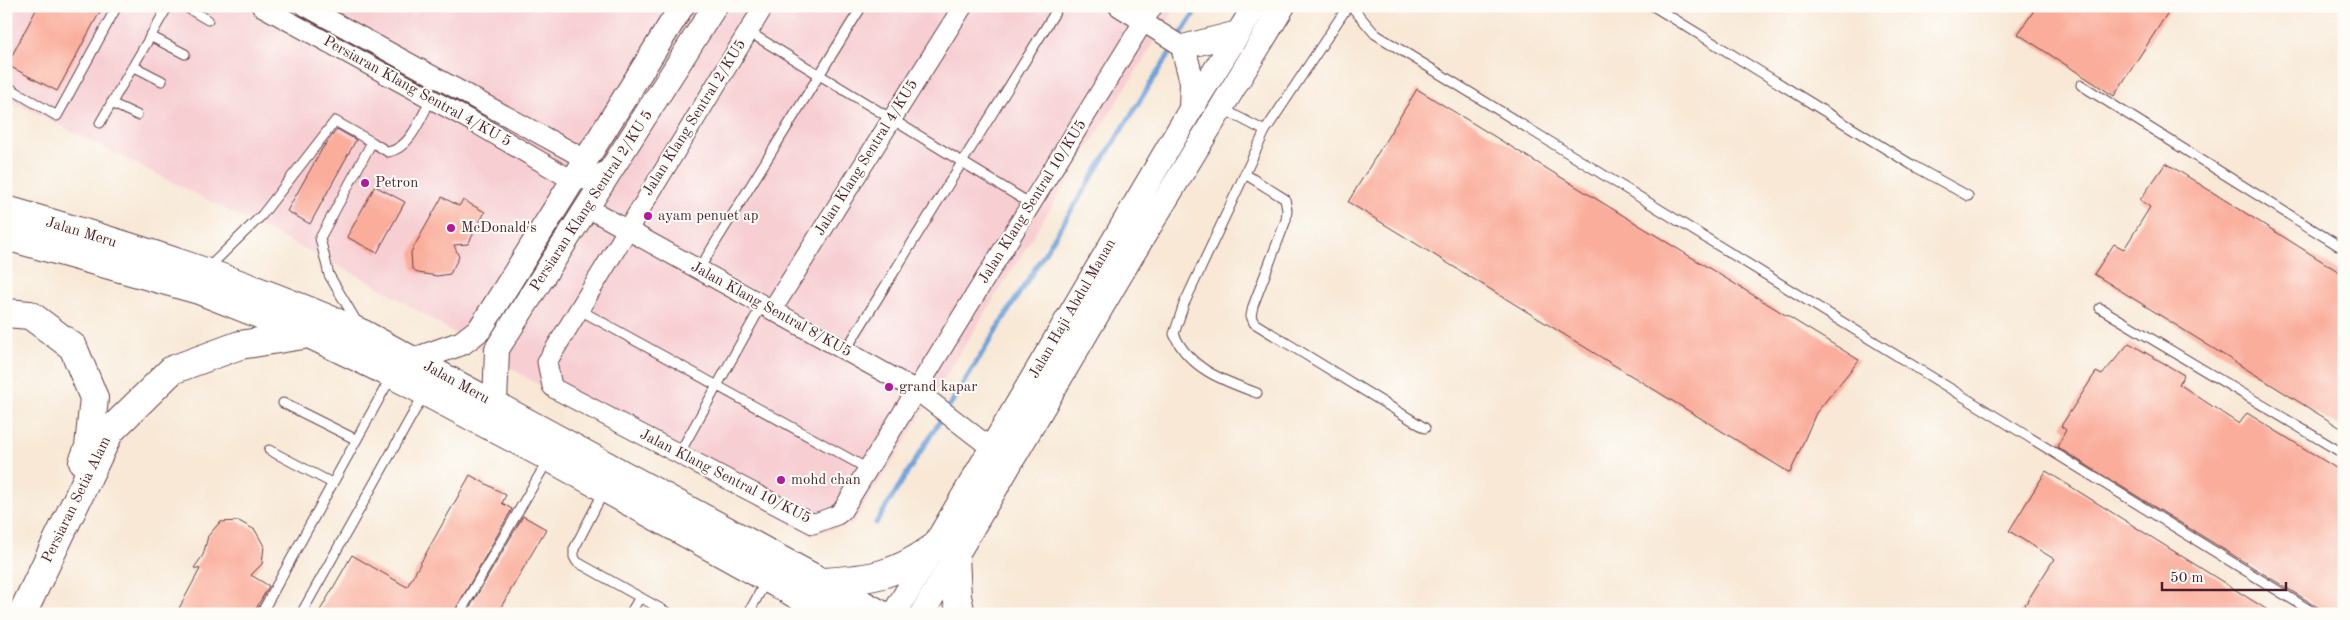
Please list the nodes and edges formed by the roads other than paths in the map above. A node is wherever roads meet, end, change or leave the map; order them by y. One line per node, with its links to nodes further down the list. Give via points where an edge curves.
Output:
1 (117, 6): 33 (lane, via 57,116)
2 (168, 6): 22 (lane)
3 (184, 6): 18 (lane)
4 (260, 6): 26 (street, Persiaran Klang Sentral 4/KU 5)
5 (305, 6): 23 (street, Persiaran Klang Sentral 4/KU 5)
6 (682, 6): 27 (street, Persiaran Klang Sentral 2/KU 5)
7 (715, 6): 29 (street, Persiaran Klang Sentral 2/KU 5)
8 (764, 6): 20 (street, Jalan Klang Sentral 2/KU5)
9 (862, 6): 30 (lane)
10 (963, 6): 39 (street, Jalan Klang Sentral 4/KU5)
11 (1059, 6): 44 (lane)
12 (1118, 6): 19 (street)
13 (1153, 6): 19 (street, Jalan Klang Sentral 10/KU5)
14 (1255, 6): 21 (street, Jalan Haji Abdul Manan)
15 (1283, 6): 36 (street, Jalan Haji Abdul Manan)
16 (1350, 6): 41 (lane); 100 (lane, via 1375,34)
17 (1652, 6): 49 (lane)
18 (208, 20)
19 (1144, 22): 24 (street); 50 (street, Jalan Klang Sentral 10/KU5)
20 (749, 32): 30 (lane); 54 (street, Jalan Klang Sentral 2/KU5)
21 (1238, 34): 24 (street); 37 (street, Jalan Haji Abdul Manan)
22 (150, 36): 25 (lane); 28 (lane)
23 (361, 36): 26 (street); 43 (street, Persiaran Klang Sentral 4/KU 5)
24 (1183, 47): 37 (street, via 1192,82)
25 (185, 54)
26 (350, 54): 34 (street, Persiaran Klang Sentral 4/KU 5)
27 (649, 58): 29 (street); 43 (street, Persiaran Klang Sentral 2/KU 5)
28 (133, 66): 31 (lane); 35 (lane)
29 (673, 74): 45 (street, Persiaran Klang Sentral 2/KU 5)
30 (819, 75): 39 (lane); 57 (lane)
31 (162, 81)
32 (2081, 85): 56 (lane)
33 (6, 86)
34 (431, 99): 42 (lane, via 409,137 396,151 388,152); 47 (street, Persiaran Klang Sentral 4/KU 5)
35 (111, 103): 38 (lane); 40 (lane)
36 (1220, 108): 41 (lane); 84 (street, Jalan Haji Abdul Manan)
37 (1191, 109): 75 (street, Jalan Haji Abdul Manan)
38 (137, 115)
39 (892, 119): 44 (lane); 59 (street, Jalan Klang Sentral 4/KU5)
40 (100, 123)
41 (1265, 131): 46 (lane)
42 (372, 142): 58 (lane, via 335,121 262,215); 64 (lane, via 320,238 329,276)
43 (585, 158): 47 (street, Persiaran Klang Sentral 2/KU 5)
44 (962, 162): 50 (lane); 65 (lane)
45 (616, 164): 47 (street, via 592,178); 51 (street, Persiaran Klang Sentral 2/KU 5)
46 (1245, 174): 70 (lane, via 1184,304 1174,334 1181,347 1214,377); 73 (lane, via 1285,199 1288,210 1253,306 1254,323)
47 (572, 180): 66 (street, Persiaran Klang Sentral 2/KU 5, via 480,329 462,343)
48 (6, 195): 53 (main road)
49 (1968, 196)
50 (1031, 204): 68 (street, Jalan Klang Sentral 10/KU5)
51 (588, 208): 54 (street, Jalan Klang Sentral 8/KU5); 72 (street, Persiaran Klang Sentral 2/KU 5, via 497,350)
52 (6, 210): 53 (main road, Jalan Meru)
53 (44, 221): 58 (main road, Jalan Meru)
54 (626, 229): 57 (street, Jalan Klang Sentral 8/KU5); 61 (street, Jalan Klang Sentral 10/KU5)
55 (10, 240): 63 (main road, Jalan Meru, via 199,290)
56 (2344, 249)
57 (699, 269): 59 (street, Jalan Klang Sentral 8/KU5)
58 (205, 271): 64 (main road, Jalan Meru)
59 (767, 307): 65 (street, Jalan Klang Sentral 8/KU5); 67 (lane)
60 (2100, 308): 78 (lane)
61 (578, 309): 67 (lane); 77 (street, Jalan Klang Sentral 10/KU5, via 549,356 547,362 552,386)
62 (6, 313): 83 (main road, via 30,315 73,347 94,398 89,447)
63 (309, 334): 66 (main road, Jalan Meru); 83 (main road, Persiaran Setia Alam, via 240,345 172,370 110,431)
64 (363, 334): 66 (main road, Jalan Meru)
65 (845, 351): 68 (street, Jalan Klang Sentral 8/KU5)
66 (403, 367): 69 (main road, Jalan Meru); 72 (main road, Jalan Meru); 74 (lane)
67 (718, 385): 77 (lane); 80 (lane)
68 (916, 390): 75 (street, Jalan Klang Sentral 8/KU5); 80 (street, Jalan Klang Sentral 10/KU5)
69 (425, 391): 79 (main road, Jalan Meru); 90 (lane)
70 (1257, 393)
71 (283, 403): 74 (lane)
72 (495, 404): 86 (main road, Jalan Meru)
73 (1425, 428)
74 (355, 439): 81 (lane)
75 (992, 448): 84 (street, Jalan Haji Abdul Manan)
76 (269, 450): 81 (lane)
77 (679, 454): 80 (street, Jalan Klang Sentral 10/KU5, via 813,524 842,511)
78 (2344, 454)
79 (549, 458): 82 (main road, Jalan Meru); 91 (lane)
80 (868, 469)
81 (332, 483): 89 (lane)
82 (605, 489): 85 (main road, Jalan Meru); 87 (lane, via 574,550 574,557 577,562)
83 (52, 550): 88 (main road, Persiaran Setia Alam)
84 (944, 552): 86 (main road, via 872,578); 97 (street, Jalan Haji Abdul Manan); 98 (street, Jalan Haji Abdul Manan); 99 (main road)
85 (767, 578): 94 (lane); 95 (main road, Jalan Meru)
86 (824, 582): 96 (main road, Jalan Meru)
87 (640, 597): 92 (lane); 93 (lane)
88 (22, 614)
89 (261, 614)
90 (301, 614)
91 (459, 614)
92 (630, 614)
93 (670, 614)
94 (748, 614)
95 (832, 614)
96 (880, 614)
97 (894, 614)
98 (922, 614)
99 (961, 614)
100 (2316, 614)

